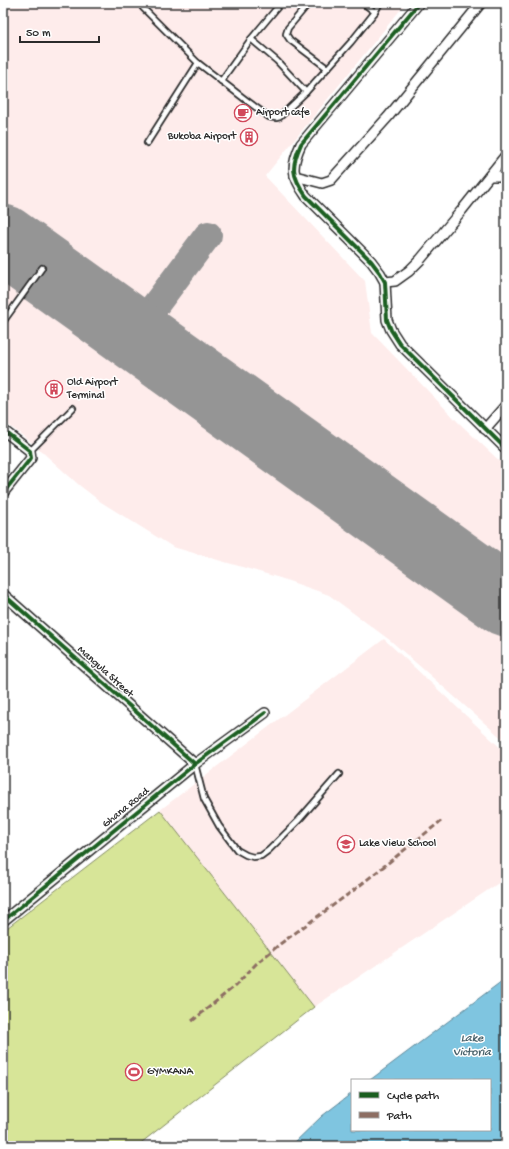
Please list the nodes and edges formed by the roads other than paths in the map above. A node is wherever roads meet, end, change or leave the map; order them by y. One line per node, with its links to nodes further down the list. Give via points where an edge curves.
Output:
1 (281, 3): 9 (lane)
2 (309, 3): 11 (lane, via 288,28 287,38)
3 (363, 3): 8 (lane)
4 (380, 3): 8 (lane)
5 (419, 3): 16 (street, via 302,144 295,158)
6 (481, 3): 16 (street, via 388,117 331,180 322,183)
7 (143, 8): 10 (lane)
8 (375, 12): 11 (lane)
9 (251, 39): 12 (lane); 13 (lane, via 277,61)
10 (198, 63): 12 (lane); 14 (lane)
11 (327, 68): 13 (lane)
12 (221, 81): 13 (lane, via 269,117 276,118)
13 (306, 92)
14 (147, 143)
15 (506, 155): 17 (street)
16 (295, 176): 20 (street, via 306,196 370,262)
17 (490, 176): 18 (street); 20 (street, via 420,260 395,281)
18 (506, 178)
19 (42, 268): 21 (lane)
20 (385, 282): 24 (street, via 387,320 400,344)
21 (3, 322)
22 (506, 405): 24 (street)
23 (73, 408): 27 (lane)
24 (484, 429): 26 (street)
25 (3, 430): 27 (street)
26 (506, 449)
27 (30, 451): 28 (street, via 32,458)
28 (3, 493)
29 (3, 594): 31 (street, Mangula Street)
30 (264, 713): 31 (street, Ghana Road)
31 (195, 764): 32 (lane, via 204,799 219,826 237,850 253,857 261,856 269,850); 33 (street, Ghana Road)
32 (339, 774)
33 (3, 921)

